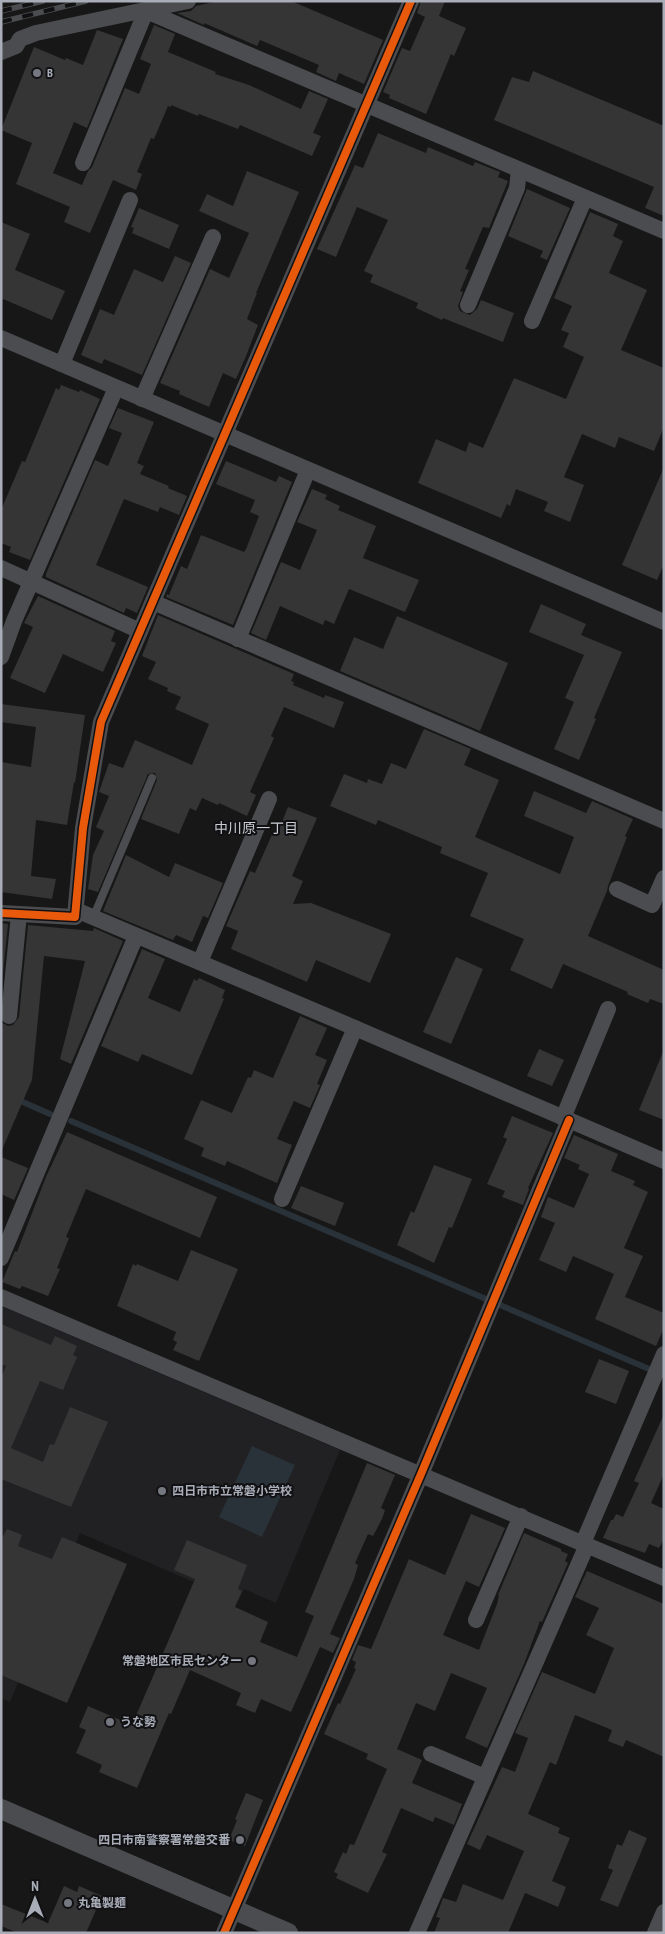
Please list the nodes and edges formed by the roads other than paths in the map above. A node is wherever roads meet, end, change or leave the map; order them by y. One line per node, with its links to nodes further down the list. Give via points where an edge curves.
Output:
1 (188, 1): 3 (street)
2 (411, 1): 5 (street)
3 (146, 11): 4 (street, via 36,33); 5 (street); 6 (street)
4 (1, 52)
5 (366, 105): 7 (street); 18 (street)
6 (83, 163)
7 (519, 170): 8 (street); 12 (street, via 517,188)
8 (585, 198): 10 (street); 13 (street)
9 (130, 200): 15 (street)
10 (664, 231)
11 (213, 237): 17 (street)
12 (468, 305)
13 (532, 321)
14 (1, 338): 15 (street)
15 (62, 364): 16 (street)
16 (116, 388): 17 (street); 21 (street)
17 (142, 399): 18 (street)
18 (224, 435): 19 (street); 22 (street)
19 (308, 470): 23 (street); 25 (street)
20 (1, 568): 21 (street)
21 (32, 581): 24 (street); 26 (street)
22 (153, 602): 24 (street); 25 (street)
23 (664, 622)
24 (140, 631): 32 (street, via 101,722 83,828)
25 (238, 639): 29 (street)
26 (1, 657)
27 (152, 778): 35 (lane)
28 (268, 799): 37 (street)
29 (664, 821)
30 (664, 878): 31 (street, via 652,905)
31 (617, 889)
32 (76, 910): 34 (street, via 75,916); 35 (street)
33 (1, 913): 34 (street)
34 (19, 914): 39 (street)
35 (93, 918): 36 (street)
36 (136, 936): 37 (street); 44 (street)
37 (200, 962): 40 (street)
38 (608, 1009): 41 (street)
39 (9, 1016)
40 (355, 1028): 41 (street); 43 (street)
41 (566, 1119): 42 (street); 47 (street)
42 (664, 1161)
43 (282, 1199)
44 (1, 1258)
45 (1, 1297): 47 (street)
46 (662, 1359): 49 (street)
47 (421, 1474): 48 (street); 55 (street)
48 (521, 1516): 49 (street); 51 (street)
49 (585, 1544): 50 (street); 53 (street)
50 (664, 1578)
51 (476, 1620)
52 (431, 1754): 53 (street)
53 (485, 1777): 59 (street)
54 (1, 1809): 55 (street)
55 (233, 1910): 57 (street); 58 (street)
56 (664, 1912): 60 (street)
57 (224, 1933)
58 (288, 1933)
59 (417, 1933)
60 (655, 1933)

